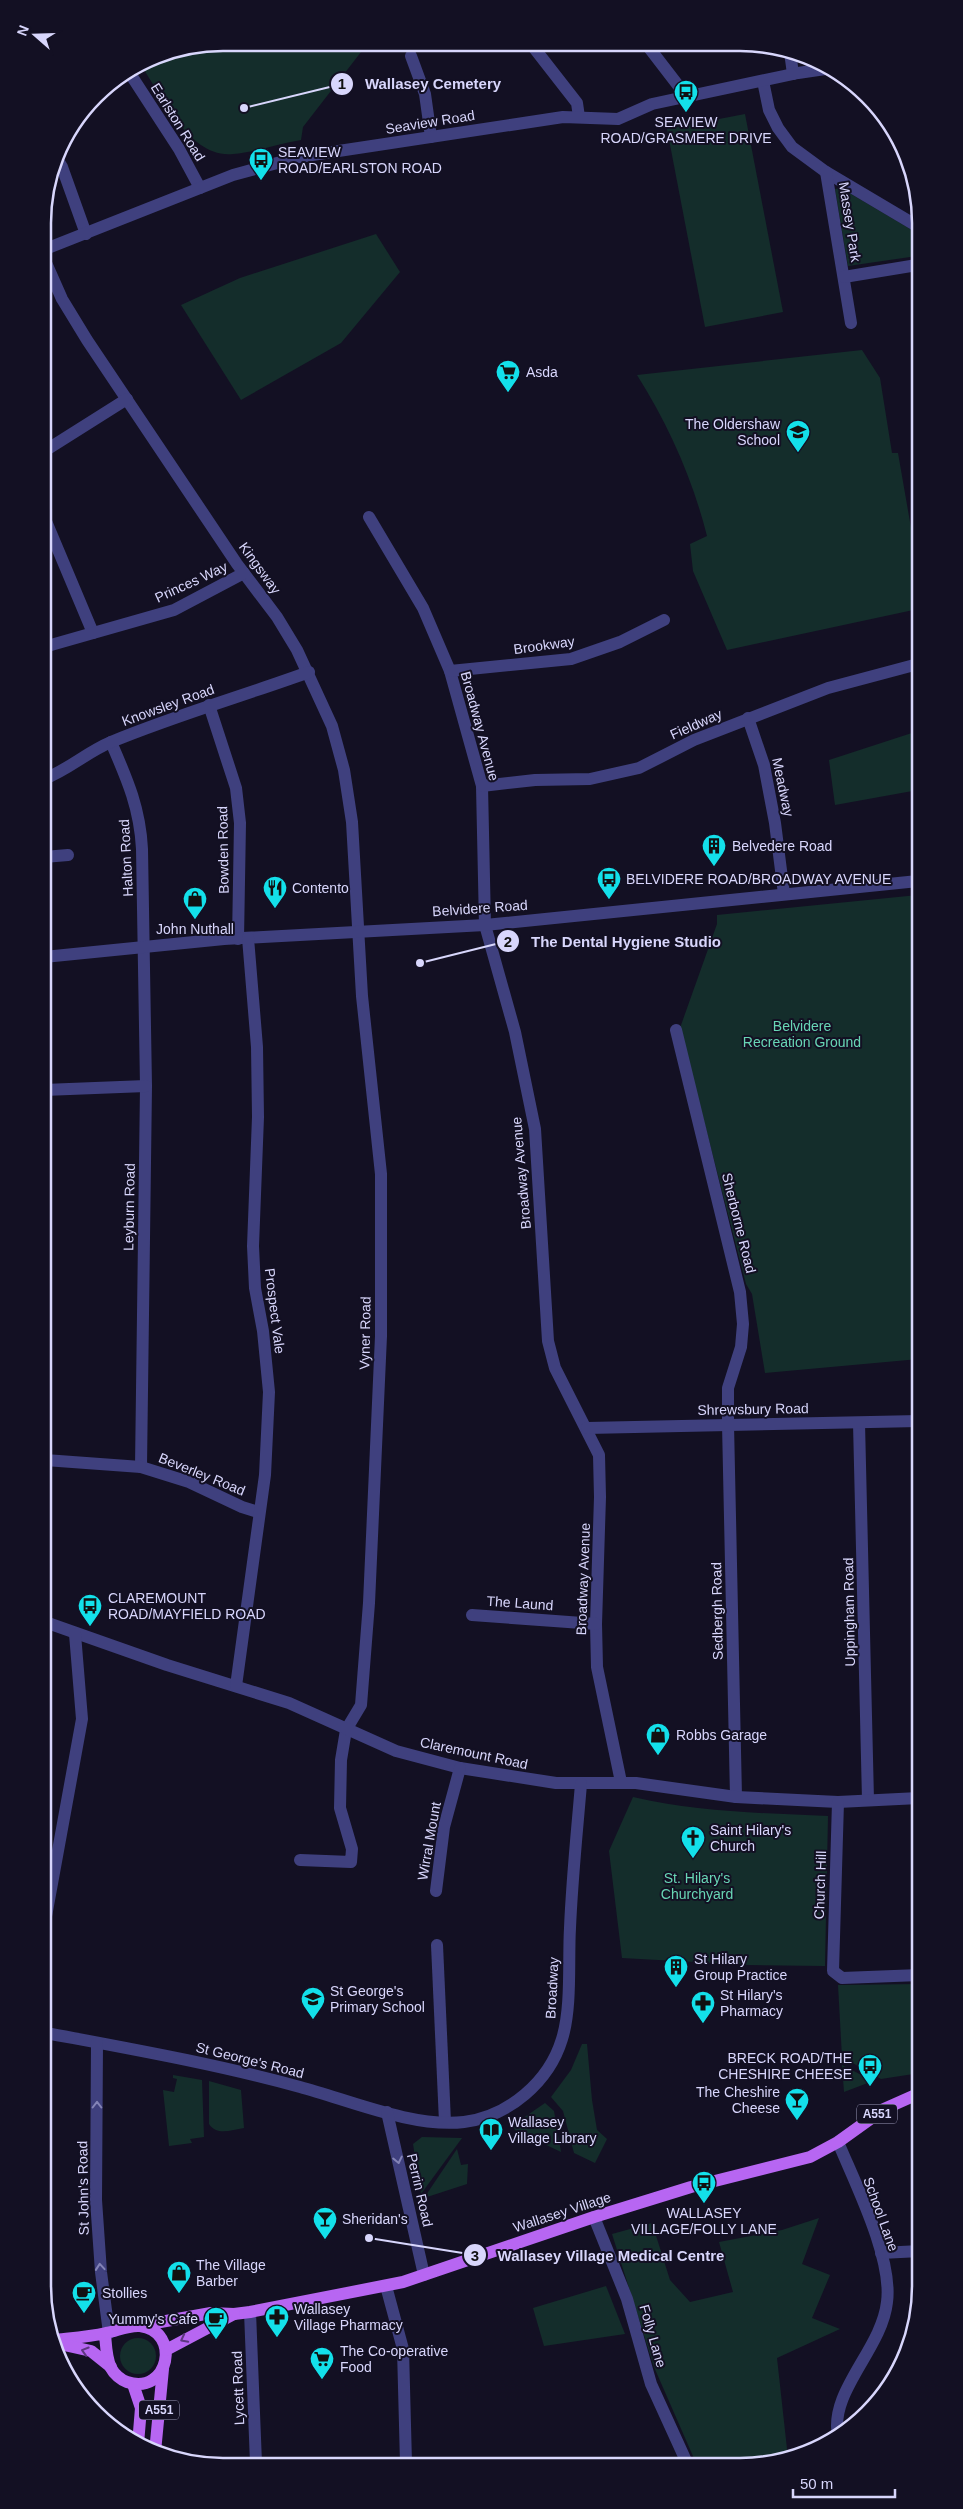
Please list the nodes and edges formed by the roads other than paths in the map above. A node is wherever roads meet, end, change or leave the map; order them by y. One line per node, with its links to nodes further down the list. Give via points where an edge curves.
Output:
1 (536, 51): 10 (street, via 577,102)
2 (652, 51): 9 (street)
3 (411, 56): 11 (street, via 425,94)
4 (791, 59): 6 (street)
5 (818, 70): 6 (street, Seaview Road)
6 (793, 74): 8 (street, Seaview Road)
7 (132, 77): 14 (street, Earlston Road)
8 (763, 81): 9 (street, Seaview Road); 13 (street, Massey Park, via 769,110 778,128 792,147)
9 (687, 97): 10 (street, Seaview Road, via 652,104 618,119)
10 (579, 117): 11 (street, Seaview Road)
11 (431, 137): 14 (street, Seaview Road, via 264,165)
12 (61, 166): 16 (street)
13 (826, 172): 15 (street, Massey Park); 20 (street, Massey Park)
14 (200, 188): 16 (street, Seaview Road)
15 (912, 223)
16 (86, 234): 17 (street, Seaview Road)
17 (52, 247)
18 (912, 266): 20 (street, Massey Park)
19 (52, 276): 22 (street, Kingsway, via 62,299)
20 (844, 277): 21 (street, Massey Park)
21 (851, 323)
22 (127, 399): 23 (street); 26 (street, Kingsway)
23 (52, 446)
24 (369, 516): 31 (street, Broadway Avenue, via 423,608)
25 (52, 535): 28 (street)
26 (244, 573): 28 (street, Princes Way, via 174,610); 32 (street, Kingsway, via 277,618)
27 (664, 620): 31 (street, Brookway, via 620,642 571,659)
28 (93, 633): 29 (street, Princes Way)
29 (52, 645)
30 (912, 666): 34 (street, Fieldway, via 828,688)
31 (450, 671): 37 (street, Broadway Avenue)
32 (309, 672): 33 (street, Knowsley Road); 43 (street, Kingsway, via 332,726 344,770 352,822)
33 (210, 705): 35 (street, Knowsley Road); 44 (street, Bowden Road, via 236,788)
34 (748, 718): 37 (street, Fieldway, via 638,768 590,778); 41 (street, Meadway, via 764,765)
35 (112, 742): 36 (street, Knowsley Road); 45 (street, Halton Road, via 141,822)
36 (52, 776)
37 (482, 786): 42 (street, Broadway Avenue)
38 (68, 855): 39 (street)
39 (52, 856)
40 (912, 882): 41 (street, Belvidere Road)
41 (784, 894): 42 (street, Belvidere Road)
42 (485, 924): 43 (street, Belvidere Road); 53 (street, Broadway Avenue, via 515,1032 535,1129 548,1340 558,1376)
43 (357, 933): 44 (street, Belvidere Road); 62 (street, Vyner Road, via 380,1174 381,1336 361,1705)
44 (243, 938): 45 (street, Belvidere Road); 56 (street, Prospect Vale, via 257,1047 255,1288 264,1331 269,1392 264,1475)
45 (144, 948): 46 (street, Belvidere Road); 48 (street, Leyburn Road)
46 (52, 955)
47 (676, 1030): 52 (street, Sherborne Road, via 740,1292 741,1339 728,1388)
48 (146, 1086): 49 (street); 55 (street, Leyburn Road)
49 (52, 1090)
50 (911, 1421): 51 (street, Shrewsbury Road)
51 (860, 1423): 52 (street, Shrewsbury Road); 68 (street, Uppingham Road)
52 (728, 1424): 53 (street, Shrewsbury Road); 66 (street, Sedbergh Road)
53 (587, 1428): 58 (street, Broadway Avenue, via 599,1455)
54 (51, 1460): 55 (street, Beverley Road)
55 (141, 1466): 56 (street, Beverley Road, via 189,1482)
56 (258, 1512): 61 (street, Prospect Vale)
57 (472, 1614): 58 (street, The Laund)
58 (596, 1624): 64 (street, Broadway Avenue, via 597,1667)
59 (51, 1625): 60 (street, Claremount Road)
60 (75, 1634): 61 (street, Claremount Road); 72 (street, via 82,1719)
61 (236, 1686): 62 (street, Claremount Road, via 289,1703)
62 (346, 1730): 63 (street, Claremount Road, via 396,1751); 70 (street, via 341,1760 340,1808 352,1849 351,1862)
63 (460, 1768): 65 (street, Claremount Road); 71 (street, Wirral Mount, via 444,1826)
64 (621, 1782): 65 (street, Claremount Road); 66 (street, Claremount Road)
65 (581, 1784): 79 (street, Broadway, via 572,1865 567,2010 562,2038 550,2065 534,2088 508,2107 473,2120)
66 (736, 1797): 69 (street, Claremount Road)
67 (911, 1798): 68 (street, Claremount Road)
68 (868, 1800): 69 (street, Claremount Road)
69 (838, 1802): 74 (street, Church Hill, via 833,1971 842,1978)
70 (300, 1860)
71 (436, 1891)
72 (51, 1893)
73 (438, 1945): 79 (street)
74 (911, 1976)
75 (51, 2034): 76 (street, St George's Road)
76 (97, 2043): 78 (street, St George's Road, via 198,2062); 89 (street, St John's Road, one-way to 76, via 96,2200)
77 (911, 2097): 80 (main road, A551, via 884,2108)
78 (387, 2112): 79 (street, St George's Road); 84 (street, Perrin Road, one-way to 84)
79 (445, 2122)
80 (838, 2142): 81 (main road, Wallasey Village / A551, via 810,2156 691,2187); 83 (street, School Lane)
81 (594, 2217): 84 (main road, Wallasey Village / A551); 101 (street, Folly Lane, via 627,2298 651,2384)
82 (911, 2251): 83 (street)
83 (881, 2253): 96 (street, School Lane, via 888,2300 884,2320 838,2408)
84 (424, 2275): 85 (main road, Wallasey Village / A551)
85 (386, 2286): 86 (main road, Wallasey Village / A551); 100 (street, via 402,2349)
86 (250, 2312): 87 (main road, Wallasey Village / A551); 99 (street, Lycett Road)
87 (234, 2314): 88 (main road, Wallasey Village / A551, via 197,2314); 92 (main road, Wallasey Village / A551, one-way to 92)
88 (138, 2326): 89 (main road); 92 (main road, via 156,2333)
89 (107, 2333): 90 (main road); 93 (main road)
90 (60, 2341)
91 (61, 2344): 93 (main road, one-way to 91, via 91,2351)
92 (166, 2350): 94 (main road)
93 (111, 2367): 95 (main road, via 124,2381)
94 (163, 2369): 95 (main road, via 150,2381); 98 (main road, A551)
95 (133, 2384): 97 (main road, A551, via 141,2408)
96 (836, 2428)
97 (139, 2435)
98 (156, 2444)
99 (256, 2458)
100 (406, 2458)
101 (685, 2458)

